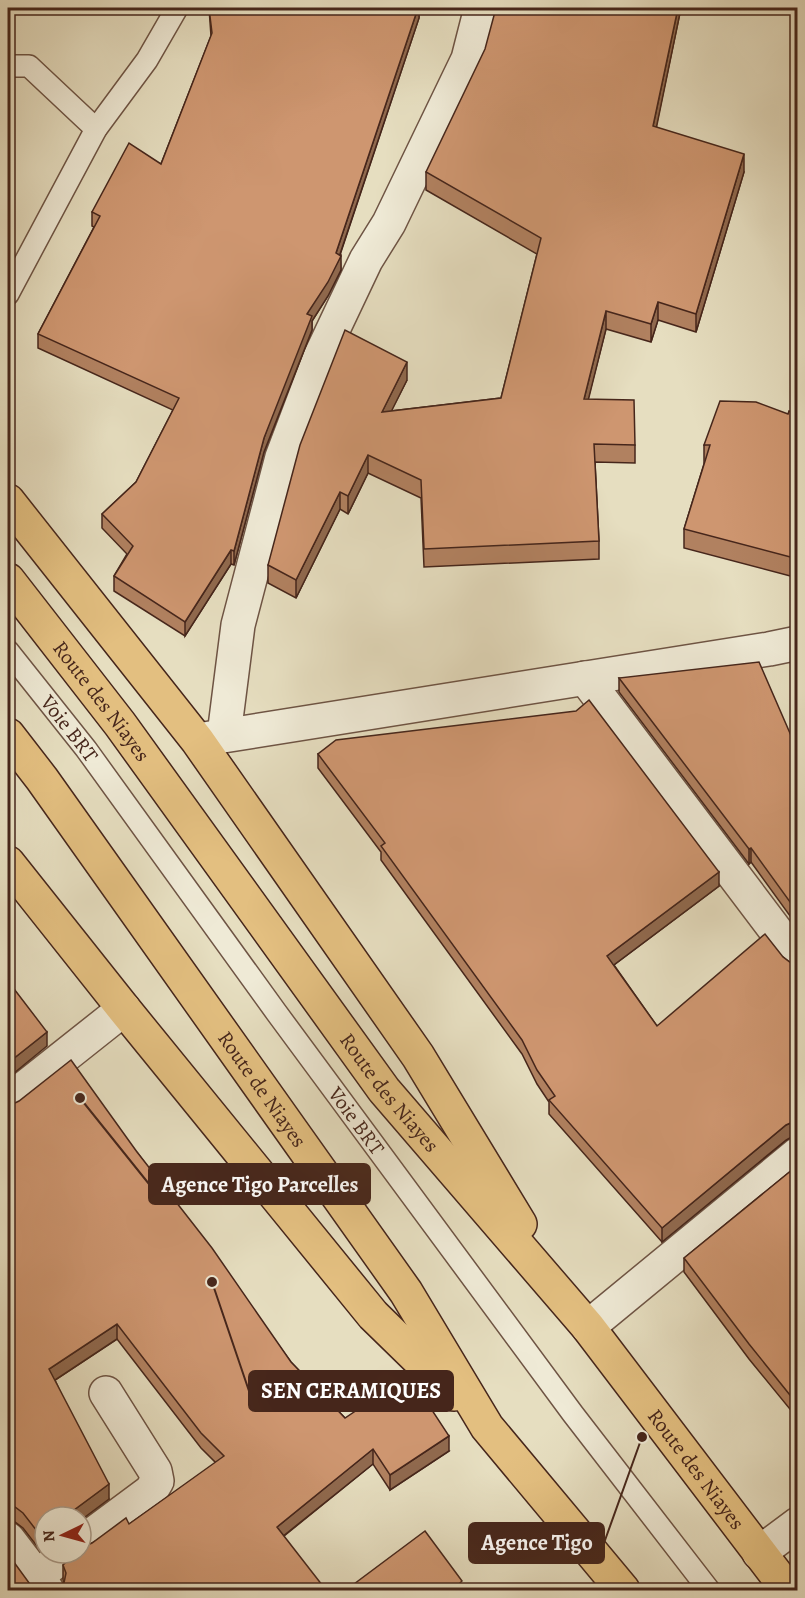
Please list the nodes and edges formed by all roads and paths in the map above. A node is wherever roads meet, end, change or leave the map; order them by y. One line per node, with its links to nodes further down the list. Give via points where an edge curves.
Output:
1 (177, 8): 4 (lane, via 147,60)
2 (481, 8): 12 (street, via 468,59 320,357 282,457)
3 (8, 66): 4 (lane, via 29,66)
4 (96, 129): 5 (lane)
5 (8, 294)
6 (8, 501): 12 (main road)
7 (8, 580): 18 (main road, Route des Niayes, via 120,723 384,1090)
8 (798, 643): 10 (street)
9 (8, 651): 28 (lane, Voie BRT, via 86,749 424,1213)
10 (585, 678): 12 (street); 14 (street)
11 (8, 735): 20 (main road, Route de Niayes, via 406,1292)
12 (211, 738): 18 (main road, via 418,1056)
13 (8, 863): 15 (main road)
14 (798, 960)
15 (124, 1009): 16 (street); 20 (main road, via 373,1315)
16 (8, 1101)
17 (798, 1154): 18 (street)
18 (580, 1317): 24 (main road, Route des Niayes)
19 (106, 1393): 22 (street, via 155,1470 157,1481 151,1491)
20 (487, 1427): 27 (main road, Route de Niayes)
21 (798, 1524): 24 (street)
22 (93, 1534)
23 (8, 1539): 26 (street)
24 (759, 1553): 29 (main road, Route des Niayes)
25 (57, 1565): 26 (street)
26 (41, 1583)
27 (622, 1590)
28 (709, 1590)
29 (788, 1590)

